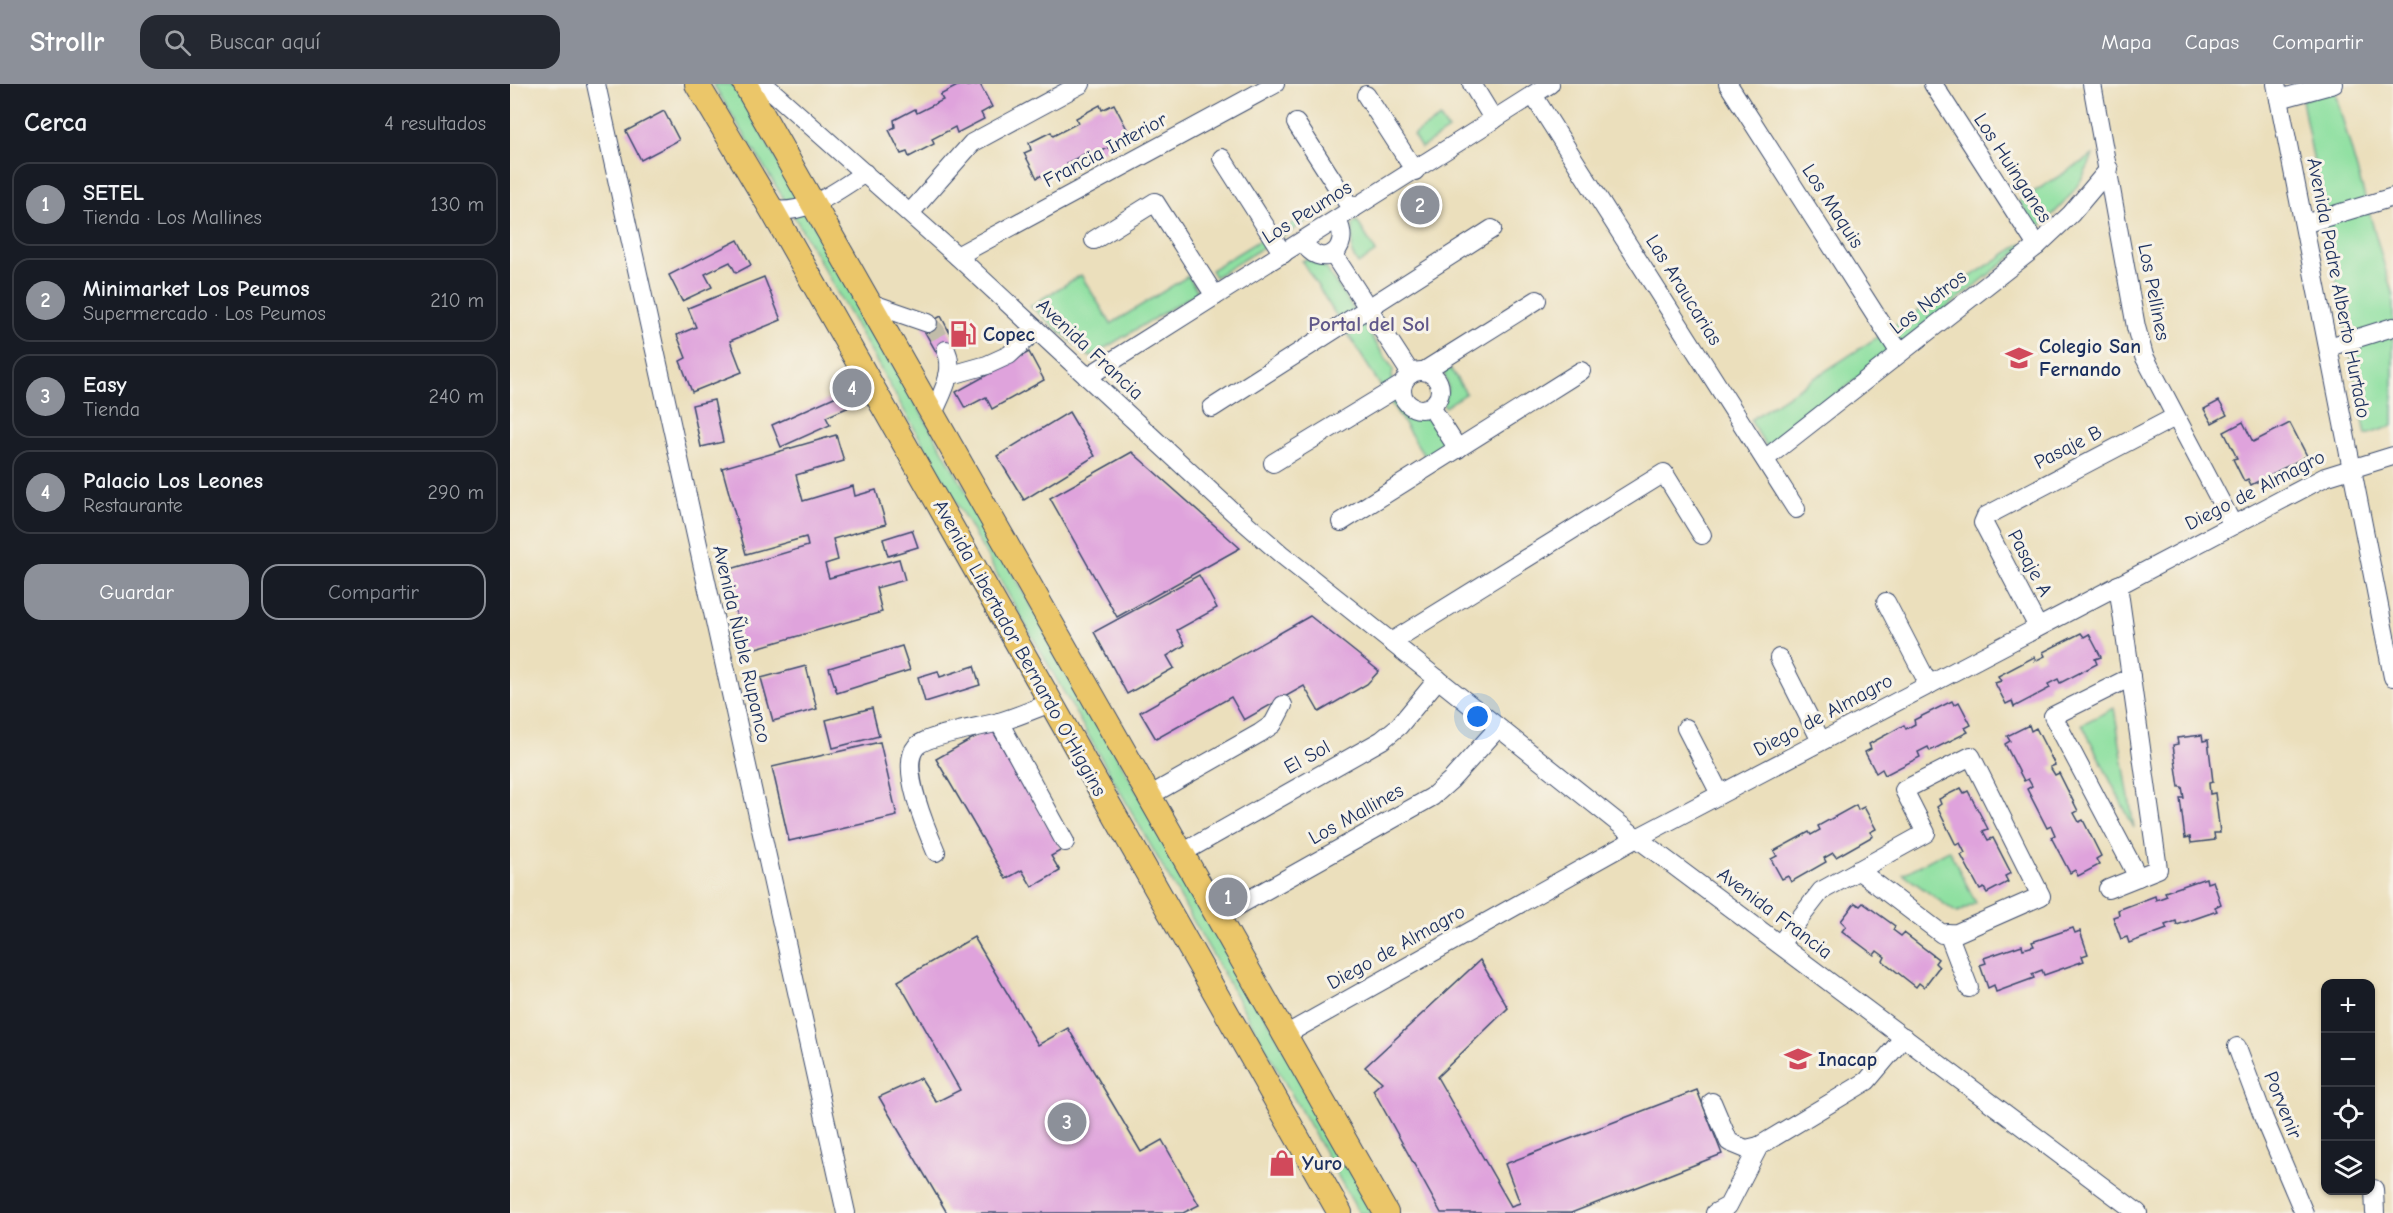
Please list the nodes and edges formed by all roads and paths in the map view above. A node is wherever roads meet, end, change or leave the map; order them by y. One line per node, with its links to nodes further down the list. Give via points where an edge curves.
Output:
1 (596, 84): 99 (street, Avenida Ñuble Rupanco)
2 (698, 84): 24 (main road, Avenida Libertador Bernardo O'Higgins)
3 (745, 84): 23 (main road, Avenida Libertador Bernardo O'Higgins)
4 (764, 84): 21 (street, Avenida Francia)
5 (1081, 84): 25 (street, via 972,143)
6 (1275, 84): 34 (street, Francia Interior)
7 (1472, 84): 16 (street)
8 (1550, 84): 15 (street, Los Peumos)
9 (1728, 84): 44 (street, Los Maquis)
10 (1933, 84): 31 (street, Los Huinganes)
11 (2092, 84): 19 (street, Los Pellines)
12 (2334, 84): 13 (street)
13 (2277, 92): 27 (street, Avenida Padre Alberto Hurtado)
14 (1366, 95): 20 (street)
15 (1533, 95): 16 (street, Los Peumos); 55 (street, Las Araucarias)
16 (1494, 120): 20 (street, Los Peumos)
17 (1296, 123): 26 (street)
18 (1222, 158): 32 (street)
19 (2109, 169): 31 (street, Los Notros); 52 (street, Los Pellines, via 2140,343)
20 (1414, 171): 26 (street, Los Peumos)
21 (865, 173): 23 (street); 25 (street, Avenida Francia)
22 (2393, 197): 27 (street)
23 (814, 204): 24 (street, via 792,211); 37 (main road, Avenida Libertador Bernardo O'Higgins)
24 (772, 210): 66 (main road, Avenida Libertador Bernardo O'Higgins)
25 (910, 213): 34 (street, Avenida Francia)
26 (1344, 215): 30 (street, Los Peumos); 33 (street, via 1340,247)
27 (2304, 224): 42 (street, Avenida Padre Alberto Hurtado)
28 (1492, 229): 38 (street)
29 (1094, 240): 35 (street, via 1155,202)
30 (1303, 241): 32 (street, Los Peumos); 33 (street, via 1315,254)
31 (2037, 246): 44 (street, Los Notros)
32 (1283, 254): 35 (street, Los Peumos)
33 (1333, 254): 38 (street)
34 (957, 256): 41 (street, Avenida Francia)
35 (1215, 296): 48 (street, Los Peumos)
36 (1537, 300): 47 (street)
37 (870, 303): 39 (street); 51 (main road, Avenida Libertador Bernardo O'Higgins)
38 (1368, 308): 47 (street); 50 (street)
39 (928, 323)
40 (2393, 327): 42 (street)
41 (1036, 330): 46 (street, via 1009,356); 48 (street, Avenida Francia)
42 (2329, 347): 57 (street, Avenida Padre Alberto Hurtado)
43 (946, 350): 46 (street)
44 (1900, 353): 55 (street, Los Notros)
45 (1581, 371): 53 (street)
46 (948, 376): 51 (street)
47 (1412, 376): 49 (street, via 1402,396 1409,406 1420,410); 49 (street, via 1434,376 1440,386 1439,398); 56 (street)
48 (1087, 377): 68 (street, Avenida Francia, via 1234,513)
49 (1431, 407): 53 (street)
50 (1212, 408)
51 (933, 414): 64 (main road, Avenida Libertador Bernardo O'Higgins)
52 (2175, 417): 59 (street, Pasaje B); 61 (street, Los Pellines)
53 (1458, 448): 60 (street)
54 (2393, 456): 57 (street, Diego de Almagro)
55 (1765, 459): 58 (street, Las Araucarias)
56 (1273, 463)
57 (2351, 468): 61 (street, Diego de Almagro, via 2325,477); 71 (street, Avenida Padre Alberto Hurtado)
58 (1796, 509)
59 (1984, 519): 67 (street, Pasaje A)
60 (1341, 522)
61 (2232, 525): 63 (street, Diego de Almagro)
62 (1702, 535): 68 (street, via 1664,473)
63 (2118, 585): 67 (street, Diego de Almagro); 70 (street)
64 (1036, 596): 66 (main road, via 1017,597); 81 (main road, Avenida Libertador Bernardo O'Higgins)
65 (1886, 602): 73 (street)
66 (999, 611): 74 (main road, Avenida Libertador Bernardo O'Higgins)
67 (2038, 627): 73 (street, Diego de Almagro)
68 (1391, 642): 72 (street, Avenida Francia)
69 (1779, 658): 79 (street)
70 (2130, 677): 87 (street, via 2158,869); 87 (street, via 2053,716)
71 (2393, 677)
72 (1438, 679): 77 (street, Avenida Francia); 85 (street, El Sol, via 1399,726 1382,740)
73 (1929, 685): 79 (street, Diego de Almagro)
74 (1051, 703): 76 (street); 100 (main road, Avenida Libertador Bernardo O'Higgins)
75 (1283, 705): 81 (street, via 1273,724 1260,733)
76 (999, 722): 83 (street); 84 (street, via 916,746 912,756 913,783)
77 (1498, 728): 82 (street, Avenida Francia); 89 (street, Los Mallines, via 1432,797)
78 (1686, 728): 80 (street)
79 (1821, 741): 80 (street, Diego de Almagro)
80 (1720, 794): 82 (street, Diego de Almagro)
81 (1149, 796): 85 (main road, Avenida Libertador Bernardo O'Higgins)
82 (1637, 838): 91 (street, Avenida Francia); 93 (street, Diego de Almagro)
83 (1065, 843)
84 (936, 852)
85 (1182, 853): 89 (main road, Avenida Libertador Bernardo O'Higgins)
86 (1858, 870): 90 (street, via 1942,934); 90 (street, via 1926,833 1904,790 1971,756 2041,896 1957,933); 91 (street, via 1821,891)
87 (2138, 877): 88 (street)
88 (2108, 889)
89 (1218, 917): 93 (main road, Avenida Libertador Bernardo O'Higgins)
90 (1948, 933): 92 (street)
91 (1780, 944): 94 (street, Avenida Francia)
92 (1969, 988)
93 (1285, 1035): 101 (main road, Avenida Libertador Bernardo O'Higgins)
94 (1904, 1037): 97 (street, via 1867,1081); 103 (street, Avenida Francia)
95 (2237, 1047): 104 (street, Porvenir)
96 (1712, 1102): 97 (street, via 1729,1142 1746,1149)
97 (1759, 1146): 102 (street, via 1728,1206)
98 (2374, 1195): 105 (street)
99 (846, 1213)
100 (1340, 1213)
101 (1386, 1213)
102 (1715, 1213)
103 (2138, 1213)
104 (2304, 1213)
105 (2375, 1213)

